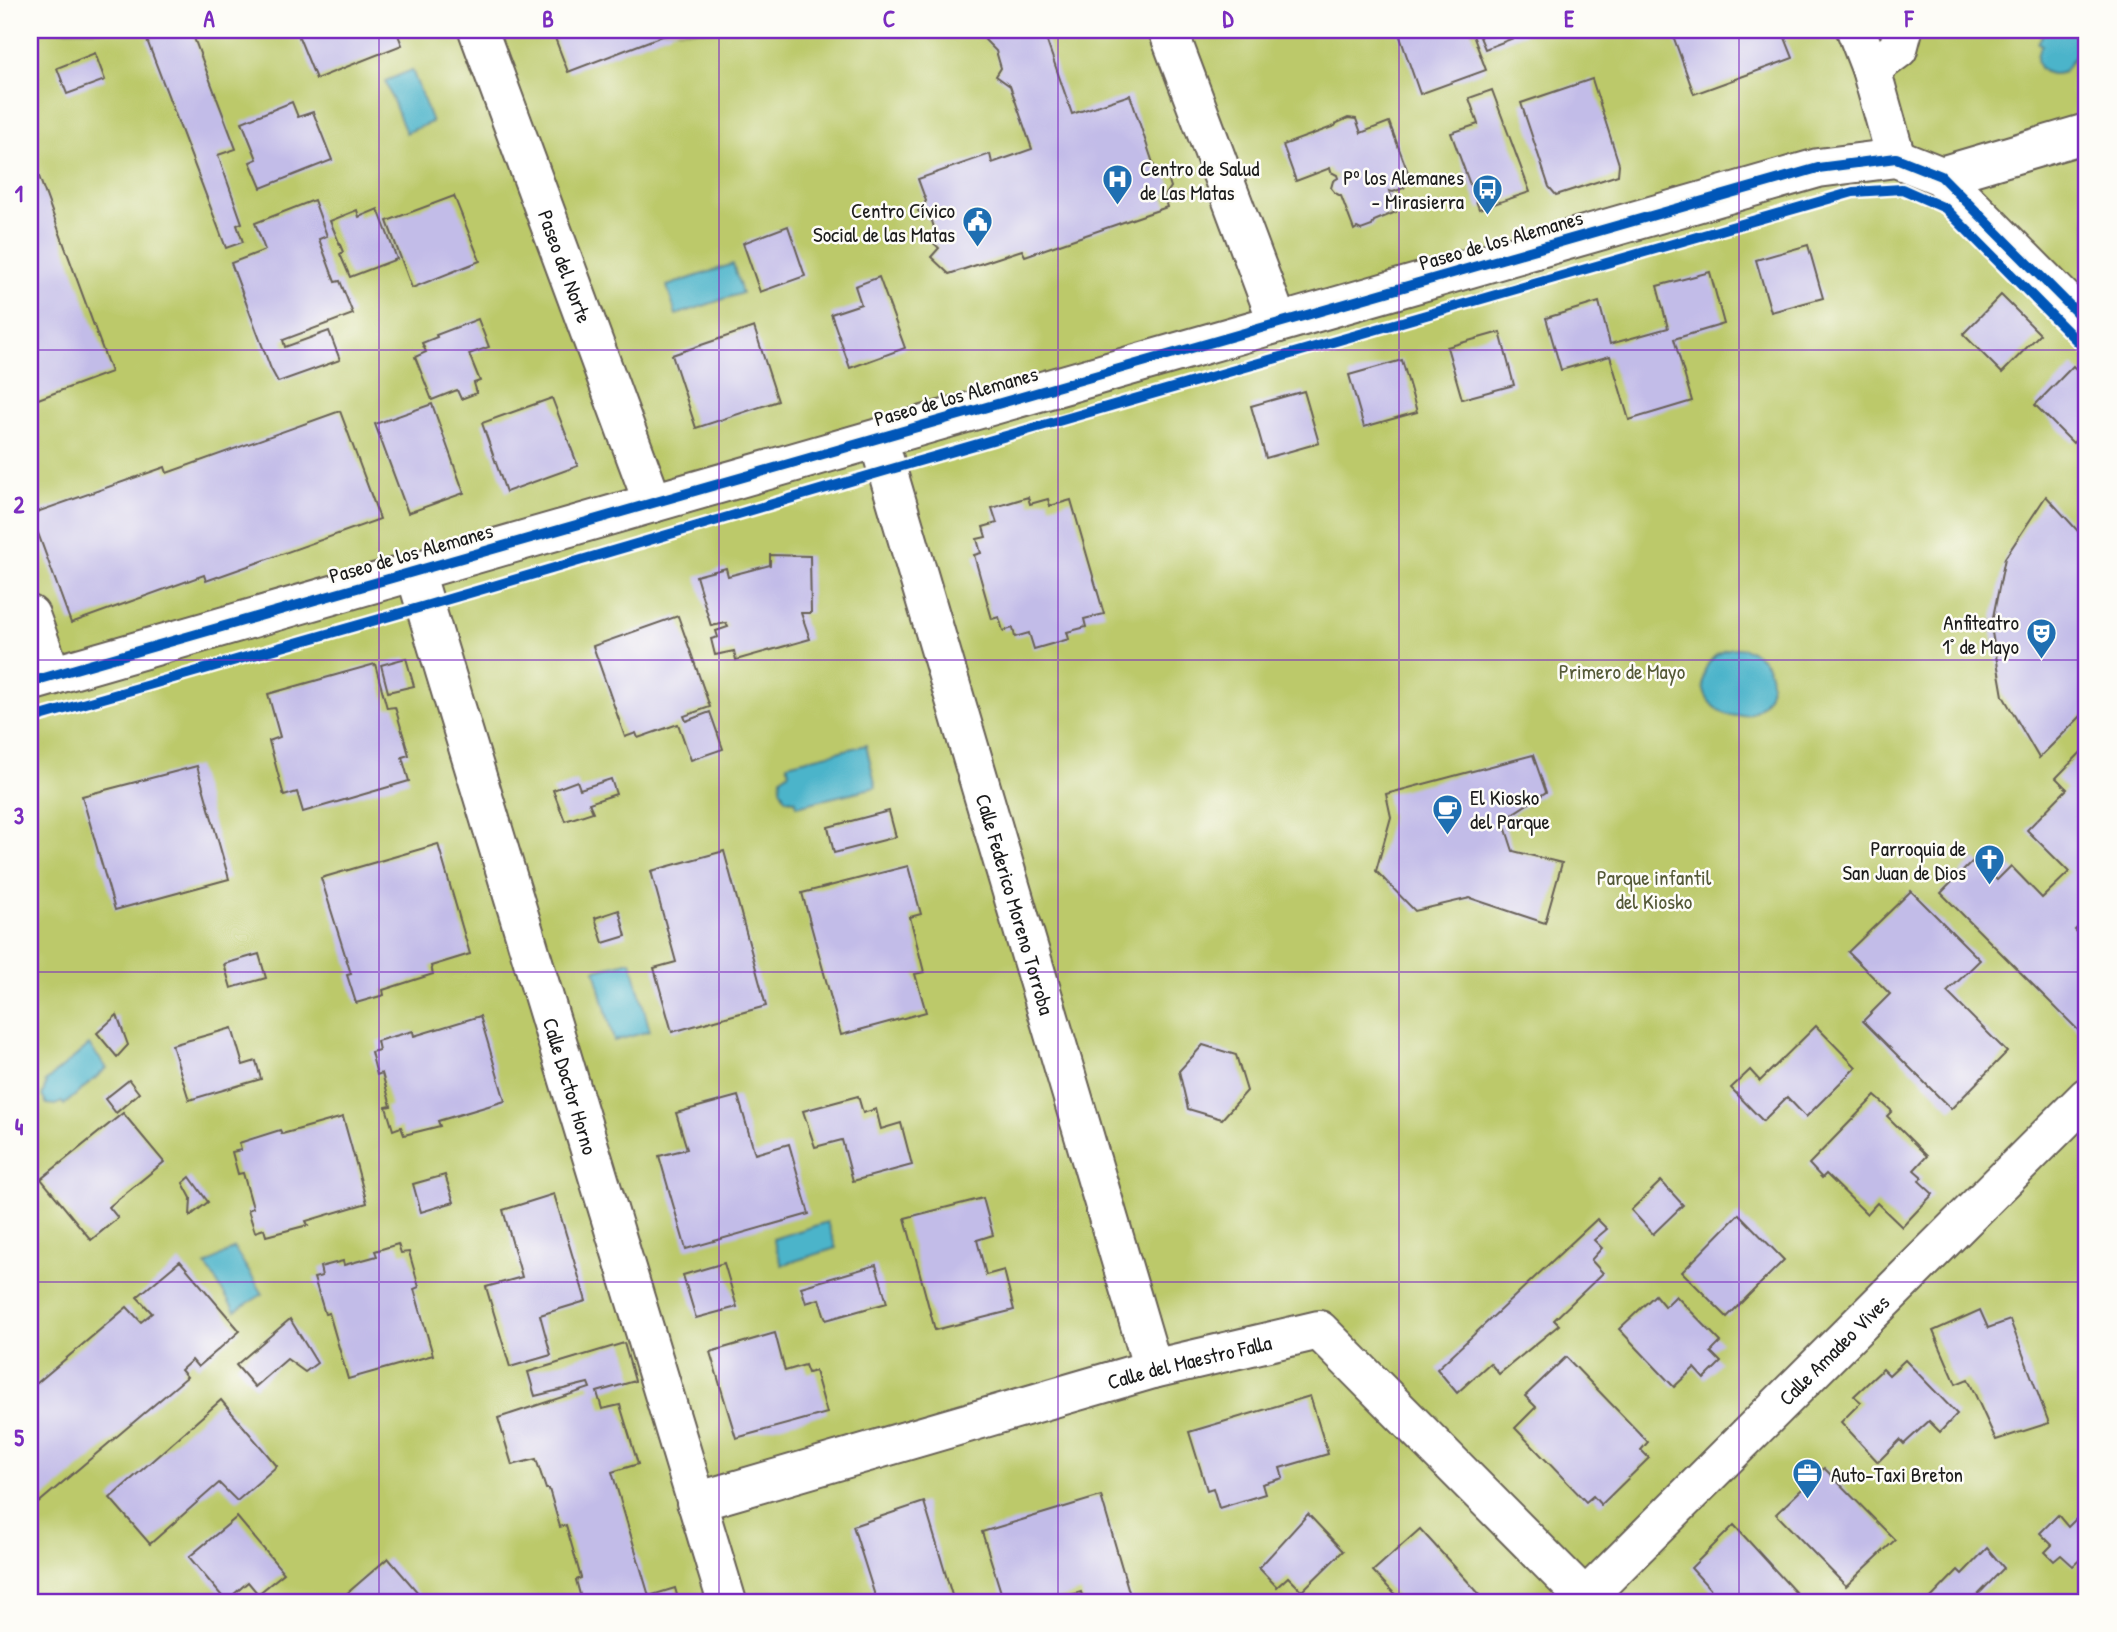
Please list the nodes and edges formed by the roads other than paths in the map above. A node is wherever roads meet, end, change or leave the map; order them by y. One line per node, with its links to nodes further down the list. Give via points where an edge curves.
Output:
1 (478, 30): 12 (street, Paseo del Norte)
2 (1168, 30): 9 (street)
3 (1856, 30): 5 (street)
4 (1903, 30): 5 (street, via 1898,49)
5 (1871, 69): 7 (street)
6 (2087, 133): 8 (street)
7 (1896, 158): 8 (street); 9 (street, Paseo de los Alemanes, via 1818,168)
8 (1941, 176): 10 (street)
9 (1278, 323): 11 (street, Paseo de los Alemanes)
10 (2087, 323)
11 (877, 439): 12 (street, Paseo de los Alemanes); 17 (street, Calle Federico Moreno Torroba)
12 (653, 503): 13 (street, Paseo de los Alemanes)
13 (415, 572): 15 (street, Paseo de los Alemanes); 18 (street, Calle Doctor Horno)
14 (30, 615): 15 (street)
15 (41, 679)
16 (2087, 1097): 19 (street, Calle Amadeo Vives)
17 (1153, 1369): 18 (street, Calle del Maestro Falla); 19 (street, Calle del Maestro Falla, via 1318,1330)
18 (696, 1502): 20 (street, Calle Doctor Horno)
19 (1585, 1601)
20 (727, 1602)

